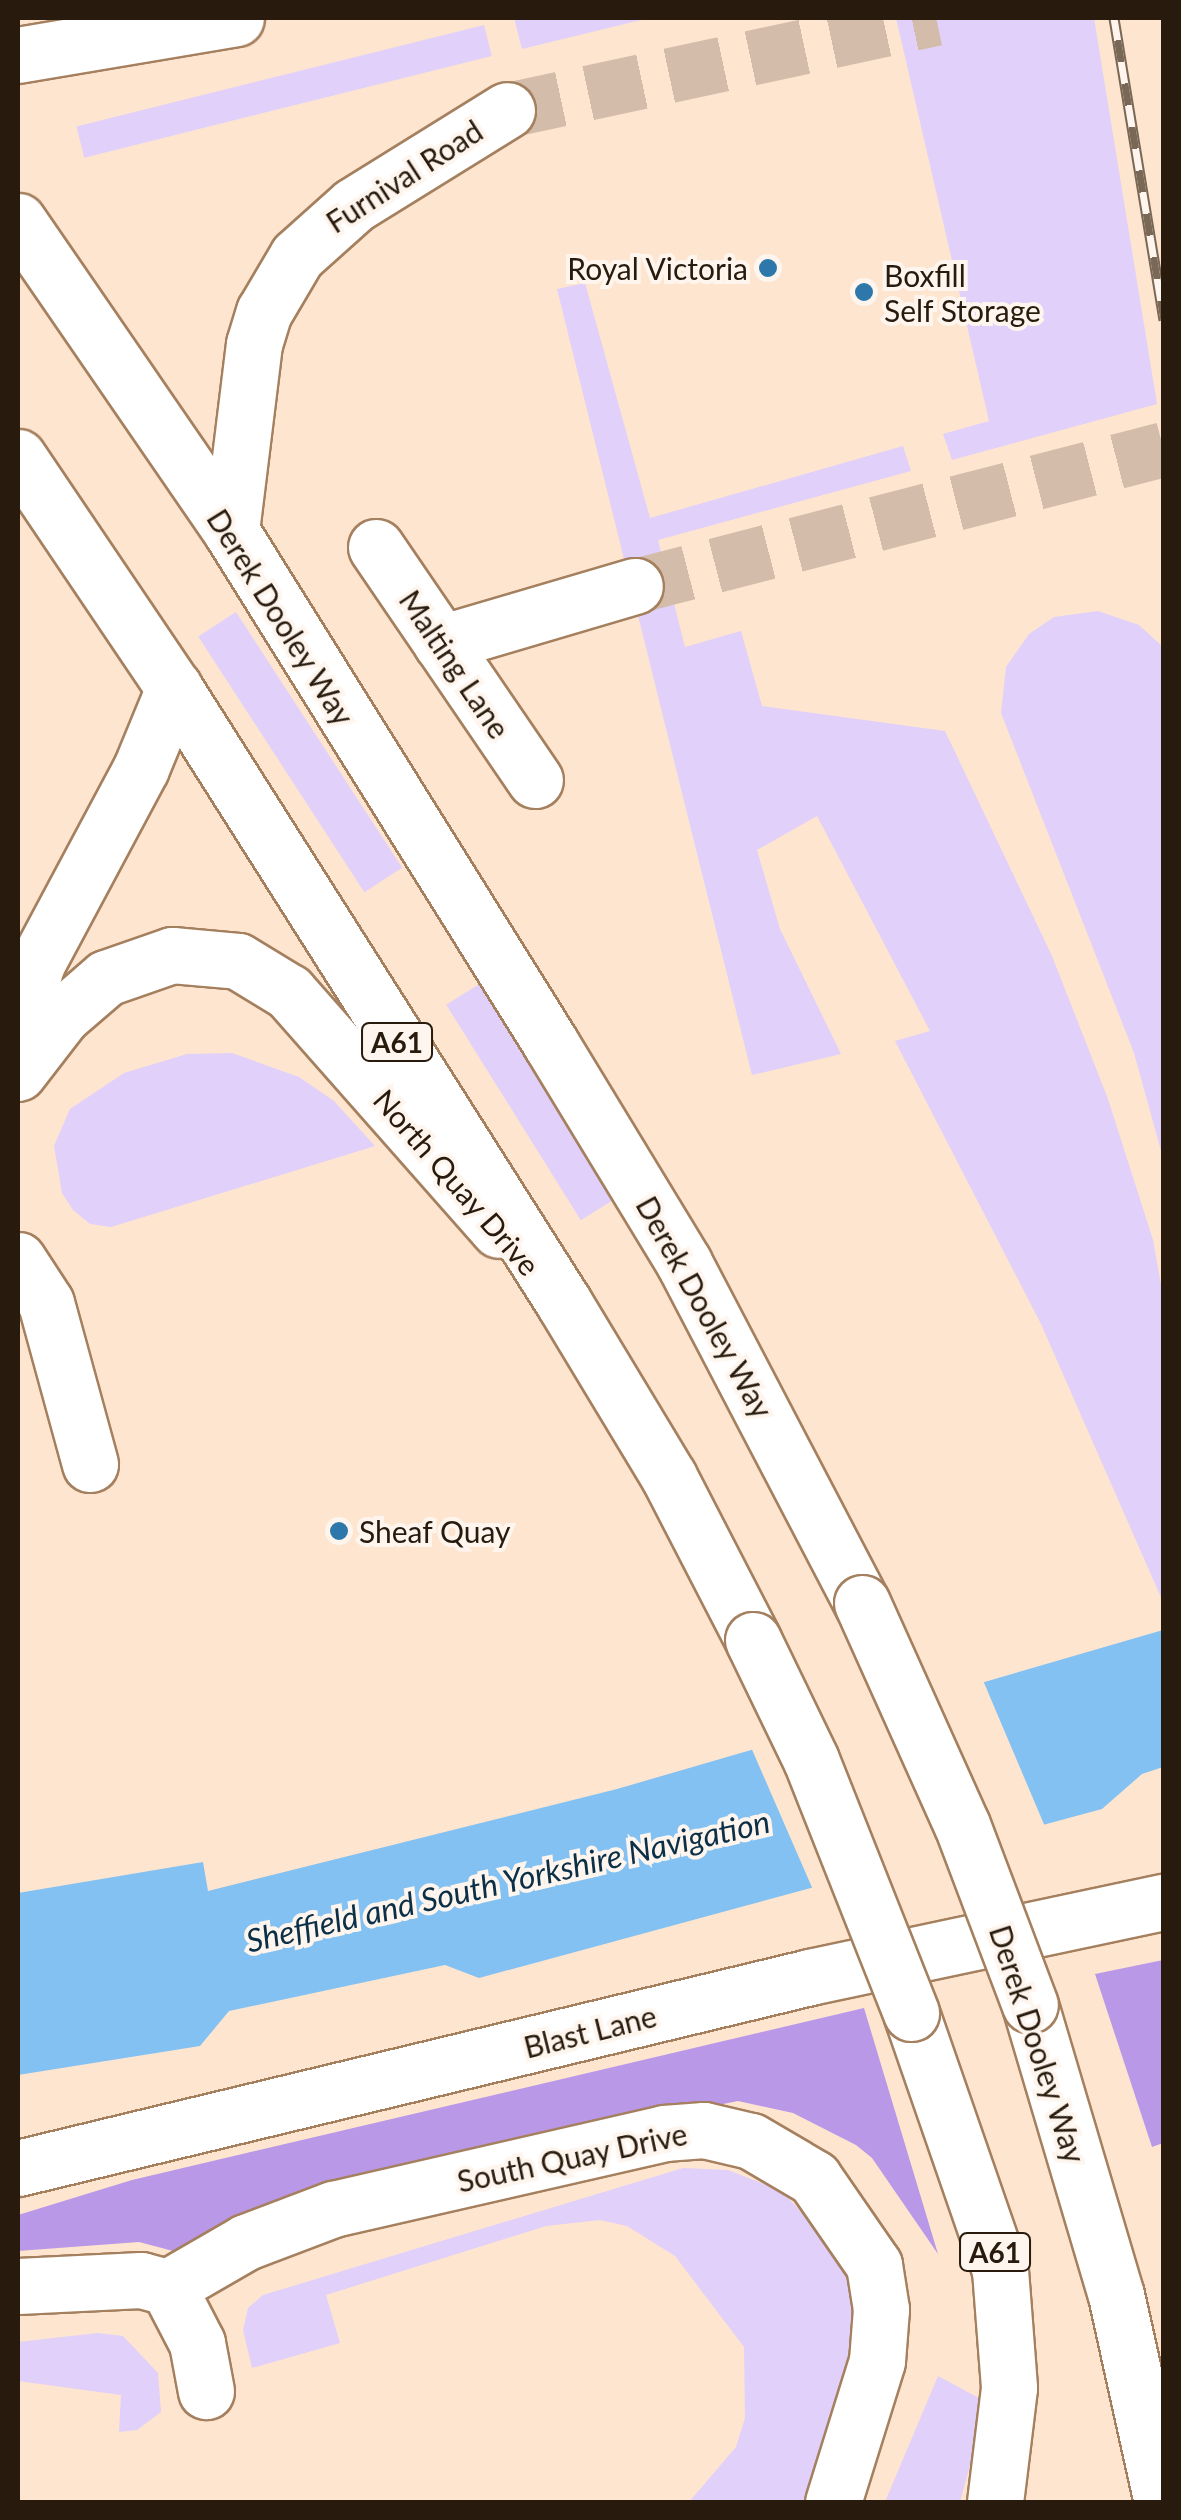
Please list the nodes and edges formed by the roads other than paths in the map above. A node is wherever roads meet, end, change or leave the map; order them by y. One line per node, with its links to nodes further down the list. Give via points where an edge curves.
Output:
1 (236, 18): 2 (main road)
2 (18, 55)
3 (507, 110): 6 (main road, Furnival Road, via 354,205 297,256 254,344)
4 (18, 222): 6 (main road, Derek Dooley Way)
5 (18, 458): 10 (main road, A61)
6 (231, 532): 24 (main road, Derek Dooley Way, bridge, via 684,1262 862,1602 962,1825 1030,2005 1116,2295)
7 (376, 548): 9 (main road, Malting Lane)
8 (634, 586): 9 (main road)
9 (441, 643): 11 (main road, Malting Lane)
10 (174, 688): 12 (main road, via 141,768 37,962); 15 (main road, A61)
11 (535, 780)
12 (18, 1025)
13 (18, 1073): 15 (main road, North Quay Drive, via 81,997 126,968 195,954 254,967 289,992)
14 (18, 1260): 16 (main road, via 46,1304)
15 (564, 1304): 23 (main road, A61, bridge, via 669,1476 811,1760 912,2014 1000,2270 1009,2388)
16 (90, 1464)
17 (1164, 1902): 18 (main road, Blast Lane, via 810,1977)
18 (18, 2168)
19 (18, 2286): 20 (main road, via 141,2280)
20 (168, 2287): 21 (main road, via 197,2343); 22 (main road, South Quay Drive, via 246,2242 333,2210 664,2134 704,2130 751,2141 814,2178 874,2264 882,2309 878,2361)
21 (206, 2391)
22 (833, 2502)
23 (995, 2502)
24 (1162, 2502)

